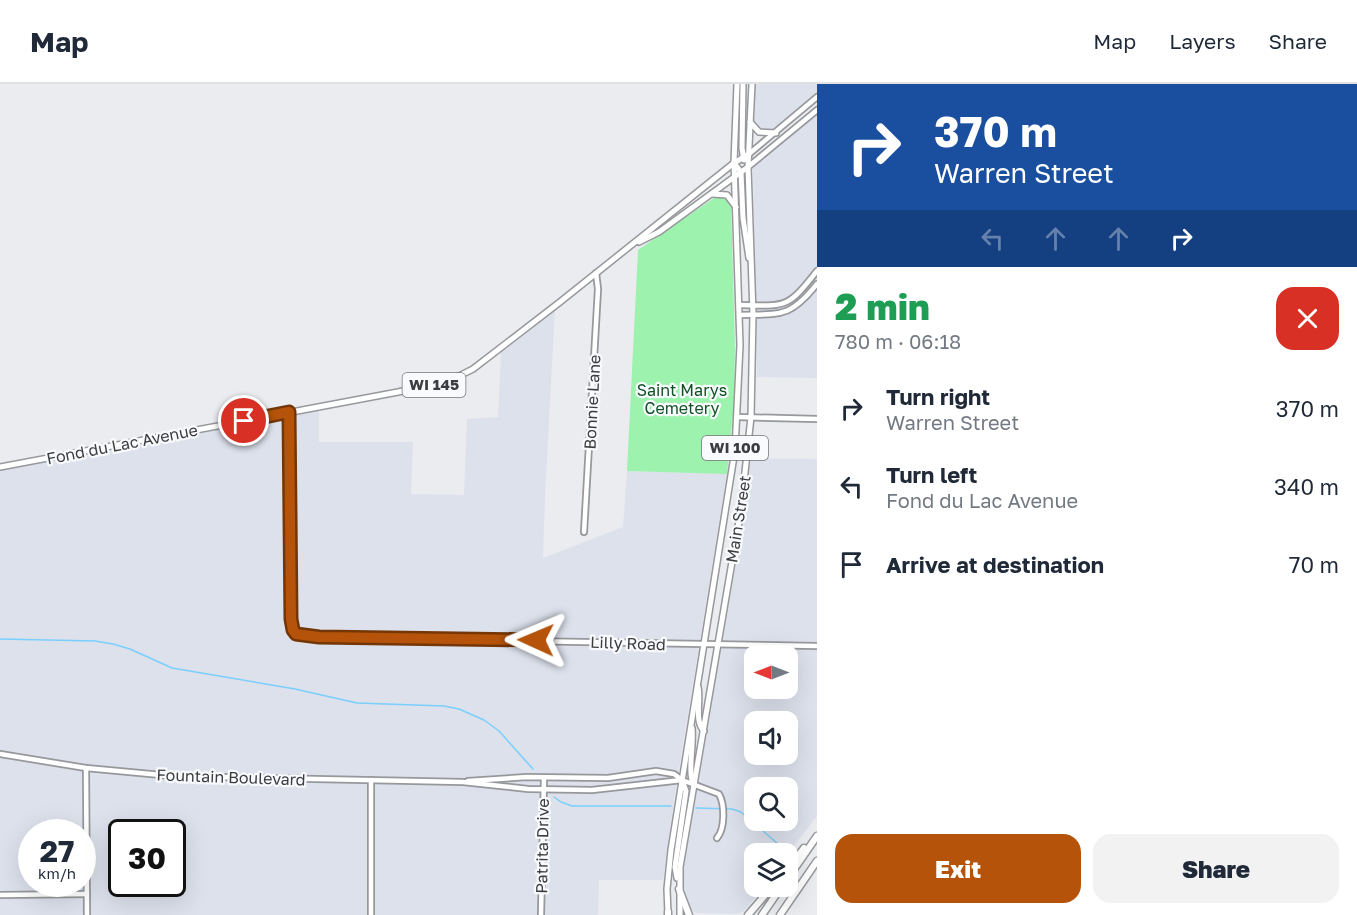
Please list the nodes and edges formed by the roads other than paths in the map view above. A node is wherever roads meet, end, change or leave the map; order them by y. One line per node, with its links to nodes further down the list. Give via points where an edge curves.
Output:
1 (737, 84): 9 (main road, Main Street / WI 100)
2 (743, 84): 8 (main road)
3 (752, 84): 6 (main road, Main Street / WI 100)
4 (817, 97): 7 (street)
5 (817, 110): 10 (street)
6 (750, 122): 7 (main road, via 759,132); 8 (main road, Main Street / WI 100)
7 (776, 133): 8 (street)
8 (746, 156): 9 (main road, Fond du Lac Avenue); 10 (main road, Main Street / WI 100)
9 (734, 163): 11 (main road); 12 (main road, Main Street / WI 100); 15 (main road, Fond du Lac Avenue / WI 145)
10 (748, 167): 11 (main road, Fond du Lac Avenue / WI 145); 16 (main road, Main Street / WI 100)
11 (741, 172): 12 (main road, Fond du Lac Avenue / WI 145); 16 (main road, via 743,218)
12 (735, 176): 13 (main road, Fond du Lac Avenue / WI 145); 14 (main road, Main Street / WI 100)
13 (711, 194): 14 (main road, via 724,193); 15 (main road, Fond du Lac Avenue / WI 145)
14 (736, 207): 22 (main road, Main Street / WI 100)
15 (627, 249): 18 (main road, Fond du Lac Avenue / WI 145)
16 (752, 271): 23 (main road, Main Street / WI 100)
17 (817, 271): 20 (street)
18 (596, 273): 26 (main road, Fond du Lac Avenue / WI 145, via 455,379); 33 (street, Bonnie Lane)
19 (817, 284): 21 (street)
20 (801, 291): 21 (street); 23 (street, via 782,304)
21 (807, 296): 25 (street, via 794,309 783,313)
22 (739, 305): 23 (street); 24 (main road, Main Street / WI 100)
23 (753, 306): 25 (main road, Main Street / WI 100)
24 (740, 315): 25 (street); 27 (main road, Main Street / WI 100)
25 (753, 315): 28 (main road, Main Street / WI 100)
26 (289, 412): 30 (main road, Fond du Lac Avenue / WI 145); 34 (street, Lilly Road, via 291,619 296,634)
27 (737, 417): 28 (street); 31 (main road, Main Street / WI 100)
28 (751, 417): 29 (street); 32 (main road, Main Street / WI 100)
29 (817, 418)
30 (0, 467)
31 (725, 520): 32 (main road); 34 (main road, Main Street / WI 100)
32 (738, 523): 35 (main road, Main Street / WI 100)
33 (584, 532)
34 (704, 645): 35 (street, Lilly Road); 37 (main road, Main Street / WI 100)
35 (718, 645): 36 (street, Lilly Road); 39 (main road, Main Street / WI 100)
36 (817, 646)
37 (697, 682): 38 (main road, Main Street / WI 100); 39 (main road, via 699,723)
38 (691, 722): 44 (main road, Main Street / WI 100); 46 (main road, via 690,775)
39 (704, 731): 46 (main road, Main Street / WI 100)
40 (0, 754): 41 (street, Fountain Boulevard)
41 (86, 768): 43 (street, Fountain Boulevard, via 172,776); 48 (street)
42 (544, 778): 44 (street, Fountain Boulevard, via 606,778 656,771 674,774); 45 (street, Fountain Boulevard); 47 (street, Patrita Drive)
43 (371, 780): 45 (street, Fountain Boulevard); 62 (street)
44 (682, 780): 46 (street); 47 (street, Fountain Boulevard, via 601,789); 54 (main road, via 686,791 675,867); 60 (main road, Main Street / WI 100, via 668,867)
45 (463, 782): 47 (street, Fountain Boulevard)
46 (694, 785): 50 (street, via 715,792 723,803 722,833); 54 (main road, Main Street / WI 100)
47 (543, 789): 63 (street, Patrita Drive)
48 (86, 819)
49 (817, 836): 51 (highway); 53 (highway)
50 (717, 838)
51 (798, 858)
52 (817, 861): 68 (highway)
53 (798, 864)
54 (679, 886): 64 (main road, Main Street / WI 100); 65 (highway)
55 (0, 895): 56 (street)
56 (18, 895)
57 (87, 897): 61 (street)
58 (763, 897): 66 (highway)
59 (774, 897): 67 (highway)
60 (668, 914)
61 (87, 915)
62 (371, 915)
63 (541, 915)
64 (680, 915)
65 (689, 915)
66 (747, 915)
67 (762, 915)
68 (780, 915)

